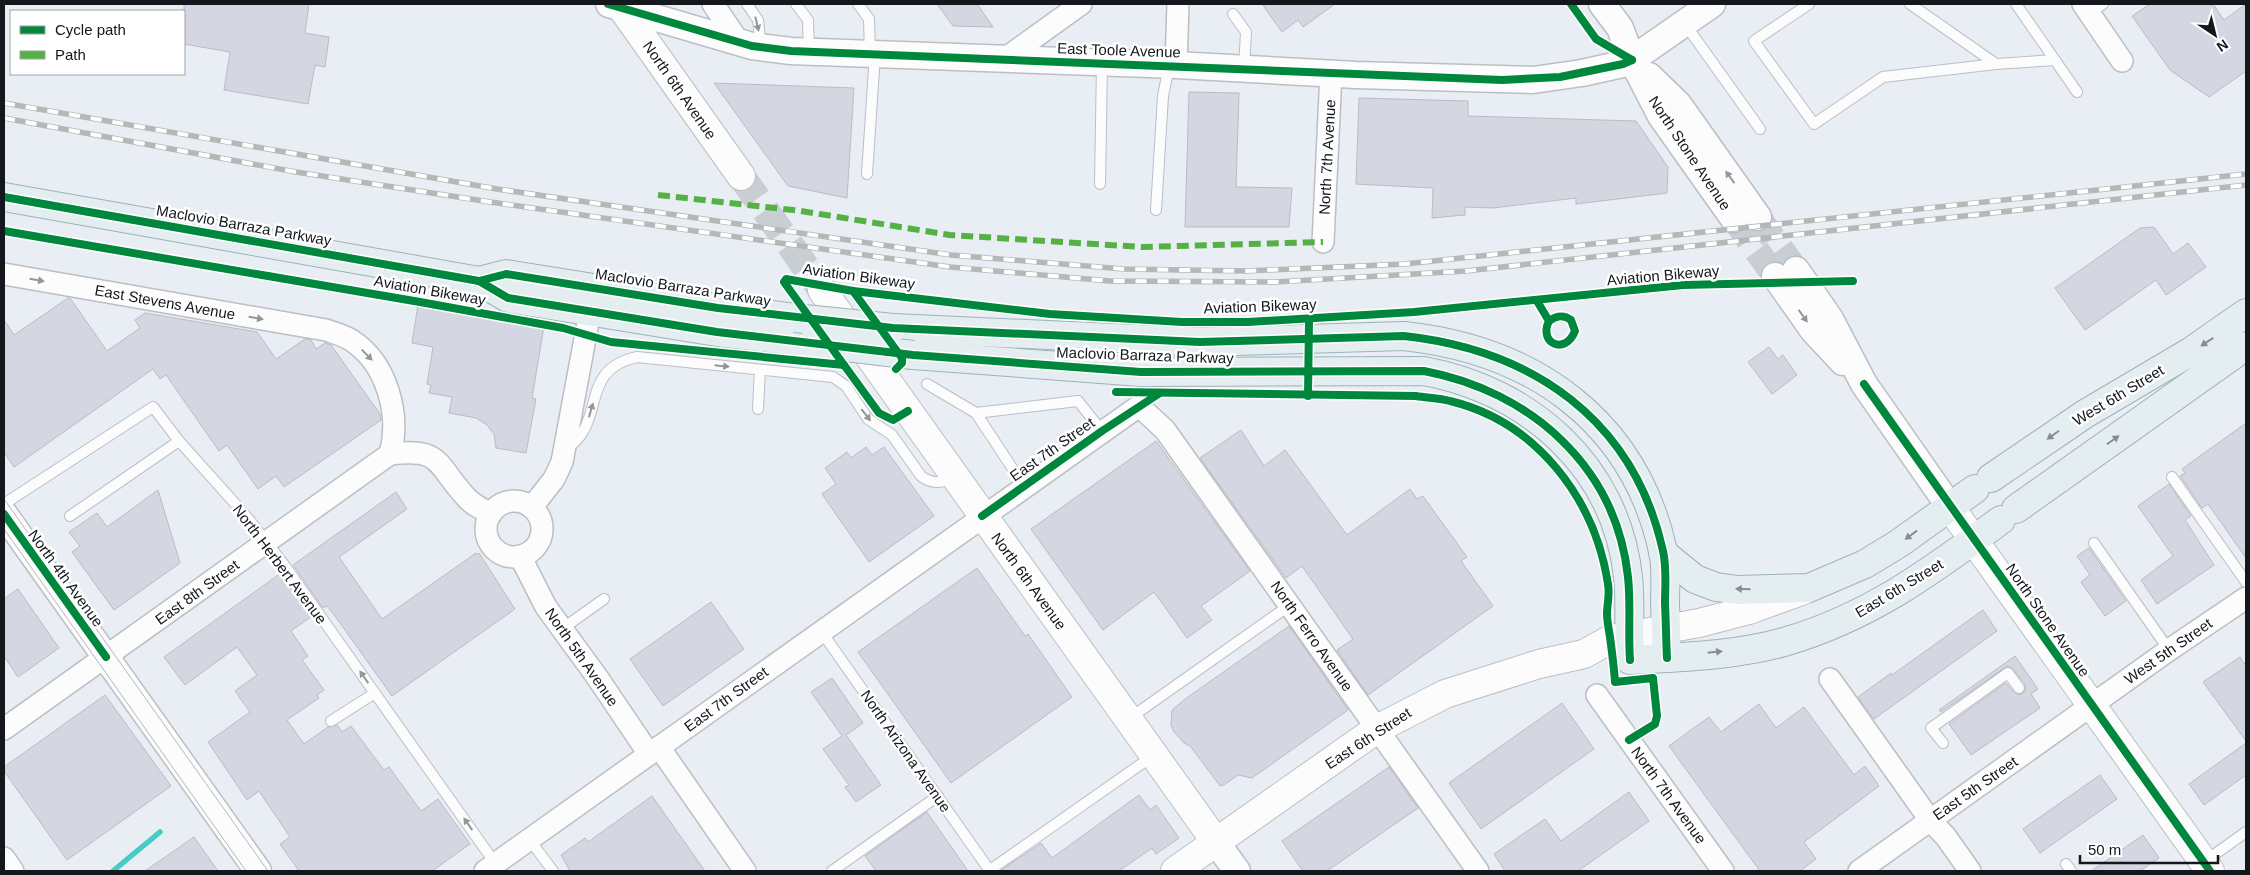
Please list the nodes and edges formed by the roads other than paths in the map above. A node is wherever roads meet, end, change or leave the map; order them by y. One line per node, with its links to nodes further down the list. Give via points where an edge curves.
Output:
1 (713, 4): 16 (street)
2 (747, 4): 16 (lane, one-way to 16, via 758,20)
3 (796, 4): 17 (lane, via 808,20)
4 (858, 4): 18 (lane, via 868,19)
5 (1080, 4): 19 (street)
6 (1178, 4): 25 (street)
7 (1604, 4): 20 (street, North Stone Avenue, via 1620,28)
8 (1712, 4): 15 (street, East Toole Avenue)
9 (1809, 4): 24 (lane, via 1754,41 1814,124 1883,77)
10 (1910, 4): 24 (lane)
11 (2016, 4): 21 (lane)
12 (620, 5): 16 (street, East Toole Avenue); 31 (main road, North 6th Avenue)
13 (2092, 7): 22 (street)
14 (1234, 14): 26 (lane, via 1246,32)
15 (1684, 23): 20 (street, East Toole Avenue); 29 (lane)
16 (750, 45): 17 (street, East Toole Avenue)
17 (809, 52): 18 (street, East Toole Avenue)
18 (872, 54): 19 (street, East Toole Avenue); 30 (lane)
19 (1003, 60): 23 (street, East Toole Avenue)
20 (1632, 60): 27 (street, East Toole Avenue, via 1600,70 1533,80); 35 (street, North Stone Avenue, via 1662,116)
21 (2055, 60): 24 (lane); 28 (lane)
22 (2122, 61)
23 (1102, 63): 25 (street, East Toole Avenue); 32 (lane)
24 (1996, 64)
25 (1172, 65): 26 (street, East Toole Avenue); 34 (lane, via 1164,96)
26 (1244, 69): 27 (street, East Toole Avenue)
27 (1331, 73): 36 (street, North 7th Avenue)
28 (2077, 92)
29 (1760, 129)
30 (867, 174)
31 (741, 176)
32 (1100, 184)
33 (4, 197): 39 (main road, Maclovio Barraza Parkway)
34 (1156, 210)
35 (1746, 218)
36 (1324, 242)
37 (1785, 273): 58 (street, North Stone Avenue, via 1830,319 1864,384)
38 (4, 274): 52 (street, East Stevens Avenue, one-way to 52, via 326,330 351,340 372,360 380,373 393,411 395,434)
39 (479, 281): 41 (main road, Maclovio Barraza Parkway, via 508,298); 66 (main road, Maclovio Barraza Parkway, bridge, via 506,274 718,308 893,328 1200,342 1404,336 1478,350 1522,369 1565,394 1618,447 1652,511)
40 (822, 290): 54 (main road, North 6th Avenue)
41 (590, 312): 51 (street); 76 (main road, Maclovio Barraza Parkway, bridge, via 717,332 913,355 1141,372 1424,371 1468,382 1520,408 1558,435 1585,464 1603,494 1621,540 1628,577)
42 (2246, 314): 58 (main road, West 6th Street, one-way to 58, via 2063,429)
43 (2246, 346): 63 (main road, West 6th Street, one-way to 43)
44 (760, 370): 47 (lane); 51 (lane, one-way to 44, via 578,441 587,426 599,382 624,360 637,357); 54 (lane, one-way to 54, via 840,380 868,419 892,435 921,476 937,483)
45 (927, 384): 48 (lane)
46 (1139, 406): 49 (street, East 7th Street); 72 (street, North Ferro Avenue, via 1165,430)
47 (758, 409)
48 (976, 413): 49 (lane, via 1078,400); 55 (lane)
49 (1102, 431): 55 (street, East 7th Street)
50 (179, 441): 56 (lane, North Herbert Avenue, via 153,407); 61 (lane); 64 (lane, North Herbert Avenue)
51 (565, 449): 57 (street, via 554,479)
52 (390, 454): 60 (street, via 417,452 434,457 466,498); 64 (street, East 8th Street)
53 (2172, 477): 68 (lane)
54 (956, 479): 62 (main road, North 6th Avenue)
55 (1024, 486): 62 (street, East 7th Street)
56 (4, 504)
57 (532, 507): 60 (street, via 524,502 505,502); 67 (street, via 542,522 540,540 536,548)
58 (1950, 507): 63 (main road, North Stone Avenue); 69 (main road, East 6th Street, one-way to 69, via 1865,564)
59 (4, 514): 78 (street, North 4th Avenue)
60 (491, 514): 67 (street, via 486,532 489,541 502,554)
61 (70, 516)
62 (982, 516): 75 (street, East 7th Street); 85 (main road, North 6th Avenue)
63 (1974, 539): 79 (main road, East 6th Street, one-way to 63, via 1782,642 1819,630 1875,606); 84 (main road, North Stone Avenue)
64 (267, 542): 78 (street, East 8th Street); 82 (lane, North Herbert Avenue, one-way to 64)
65 (2094, 543): 77 (lane)
66 (1664, 553): 69 (main road, one-way to 66, via 1738,590 1716,587 1695,579); 73 (main road, Maclovio Barraza Parkway)
67 (520, 556): 74 (street, North 5th Avenue, via 546,607)
68 (2246, 582)
69 (1809, 588): 73 (main road, East 6th Street, via 1749,610)
70 (2246, 598): 77 (street, West 5th Street)
71 (604, 599): 74 (lane)
72 (1290, 605): 85 (lane); 88 (street, North Ferro Avenue)
73 (1666, 628): 76 (main road, East 6th Street); 79 (main road, Maclovio Barraza Parkway)
74 (562, 629): 90 (street, North 5th Avenue)
75 (821, 631): 90 (street, East 7th Street); 92 (lane, North Arizona Avenue)
76 (1629, 648): 79 (main road, East 6th Street); 88 (main road, East 6th Street, via 1613,660 1584,654 1539,664 1445,694)
77 (2169, 650): 84 (street, West 5th Street)
78 (106, 657): 87 (street, East 8th Street); 101 (street, North 4th Avenue)
79 (1667, 658)
80 (1830, 679): 93 (street)
81 (2019, 688): 89 (lane, via 2008,674 1931,728)
82 (375, 693): 86 (lane); 99 (lane, North Herbert Avenue, one-way to 82)
83 (1597, 695): 109 (street, North 7th Avenue)
84 (2091, 706): 93 (street, East 5th Street); 98 (main road, North Stone Avenue)
85 (1129, 718): 91 (main road, North 6th Avenue)
86 (331, 721)
87 (4, 729)
88 (1377, 729): 96 (main road, East 6th Street); 108 (street, North Ferro Avenue)
89 (1943, 743)
90 (654, 751): 95 (street, East 7th Street); 103 (street, North 5th Avenue)
91 (1155, 754): 96 (main road, North 6th Avenue); 105 (lane)
92 (938, 796): 104 (lane); 105 (lane, North Arizona Avenue)
93 (1930, 820): 110 (street, East 5th Street); 111 (street)
94 (2246, 832): 98 (lane)
95 (530, 839): 99 (street, East 7th Street); 102 (lane)
96 (1216, 842): 106 (main road, East 6th Street); 107 (street, North 6th Avenue)
97 (4, 858): 100 (street)
98 (2206, 867)
99 (494, 869)
100 (13, 871)
101 (258, 871)
102 (552, 871)
103 (745, 871)
104 (832, 871)
105 (990, 871)
106 (1175, 871)
107 (1237, 871)
108 (1478, 871)
109 (1723, 871)
110 (1859, 871)
111 (1970, 871)

